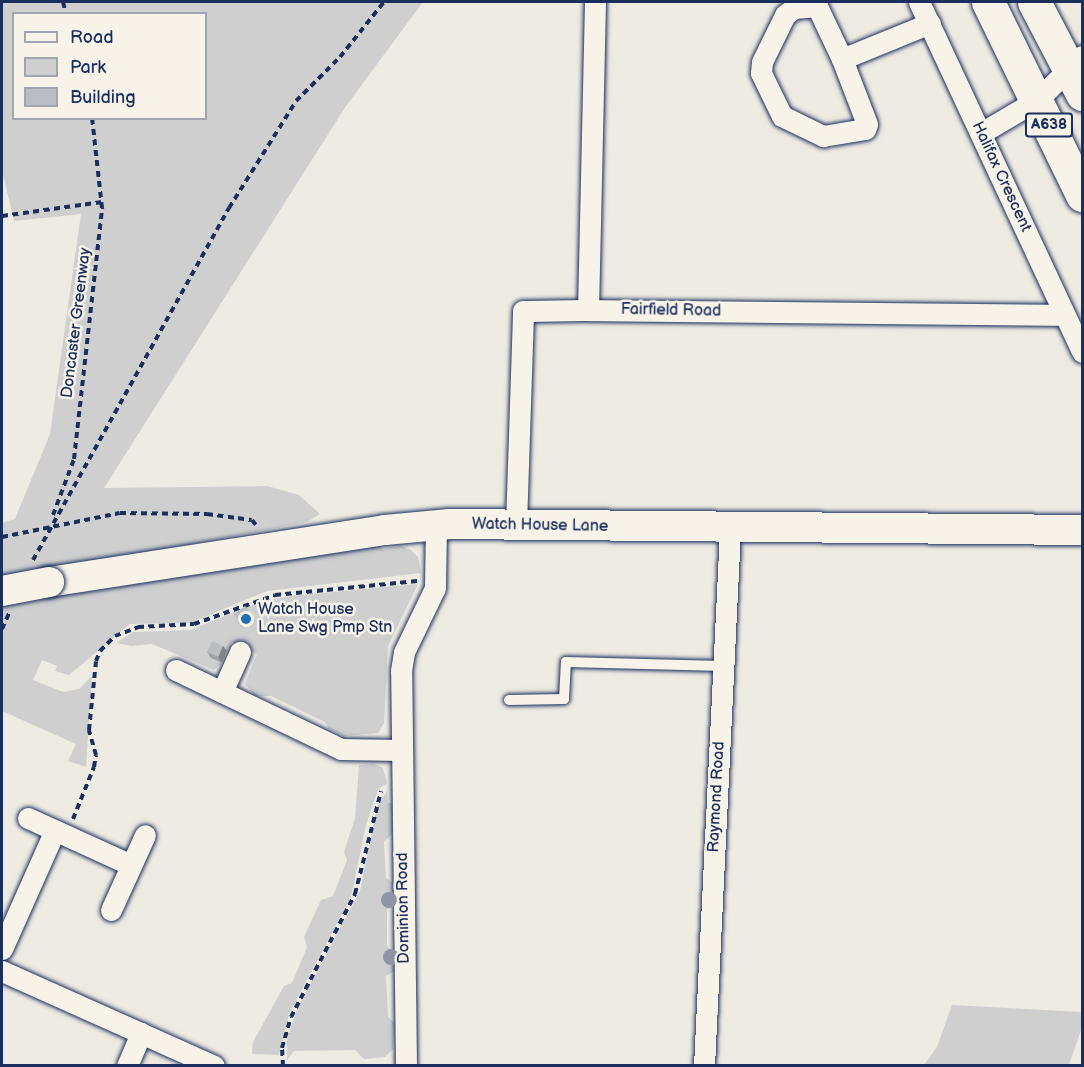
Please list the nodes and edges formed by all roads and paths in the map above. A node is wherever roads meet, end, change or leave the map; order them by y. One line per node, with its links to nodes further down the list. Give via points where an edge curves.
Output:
1 (384, 2): 20 (path, via 340,57 297,101 229,208)
2 (595, 2): 15 (street)
3 (919, 2): 6 (street, Halifax Crescent)
4 (988, 2): 9 (highway, A638)
5 (1034, 2): 8 (highway)
6 (930, 23): 7 (street); 11 (street, Halifax Crescent)
7 (842, 59): 7 (street, via 867,124 865,129 823,136 782,116 761,73 762,62 785,15 794,8 817,6)
8 (1078, 73): 9 (street)
9 (1037, 100): 11 (street); 12 (highway, A638)
10 (92, 120): 13 (path, Doncaster Greenway)
11 (981, 133): 16 (street, Halifax Crescent)
12 (1083, 195)
13 (102, 202): 14 (path); 20 (path, Doncaster Greenway, via 74,459)
14 (2, 216)
15 (588, 310): 16 (street, Fairfield Road); 18 (street, Fairfield Road, via 523,311)
16 (1064, 315): 17 (street, Halifax Crescent)
17 (1083, 352)
18 (516, 525): 19 (street, Watch House Lane); 21 (street, Watch House Lane)
19 (436, 526): 24 (street, Watch House Lane); 33 (street, Dominion Road, via 435,588 401,663)
20 (49, 527): 23 (path); 24 (path, via 120,513 207,514 252,520); 25 (path)
21 (730, 530): 22 (street, Watch House Lane); 29 (street, Raymond Road)
22 (1083, 530)
23 (2, 537)
24 (273, 547): 25 (street, Watch House Lane)
25 (39, 575): 26 (street, Watch House Lane, bridge)
26 (6, 599): 27 (path)
27 (2, 629)
28 (240, 652): 31 (street)
29 (723, 666): 32 (lane, via 566,662 564,699); 47 (street, Raymond Road)
30 (176, 670): 31 (street)
31 (222, 692): 33 (street, via 341,749)
32 (509, 700)
33 (401, 750): 46 (street, Dominion Road)
34 (386, 788): 45 (path, via 372,816 350,907 291,1017 282,1048)
35 (28, 818): 36 (street)
36 (55, 830): 38 (street); 40 (street)
37 (145, 835): 38 (street)
38 (131, 865): 39 (street)
39 (111, 910)
40 (2, 949)
41 (2, 971): 42 (street)
42 (141, 1033): 43 (street); 44 (street)
43 (127, 1065)
44 (214, 1065)
45 (283, 1065)
46 (406, 1065)
47 (704, 1065)

